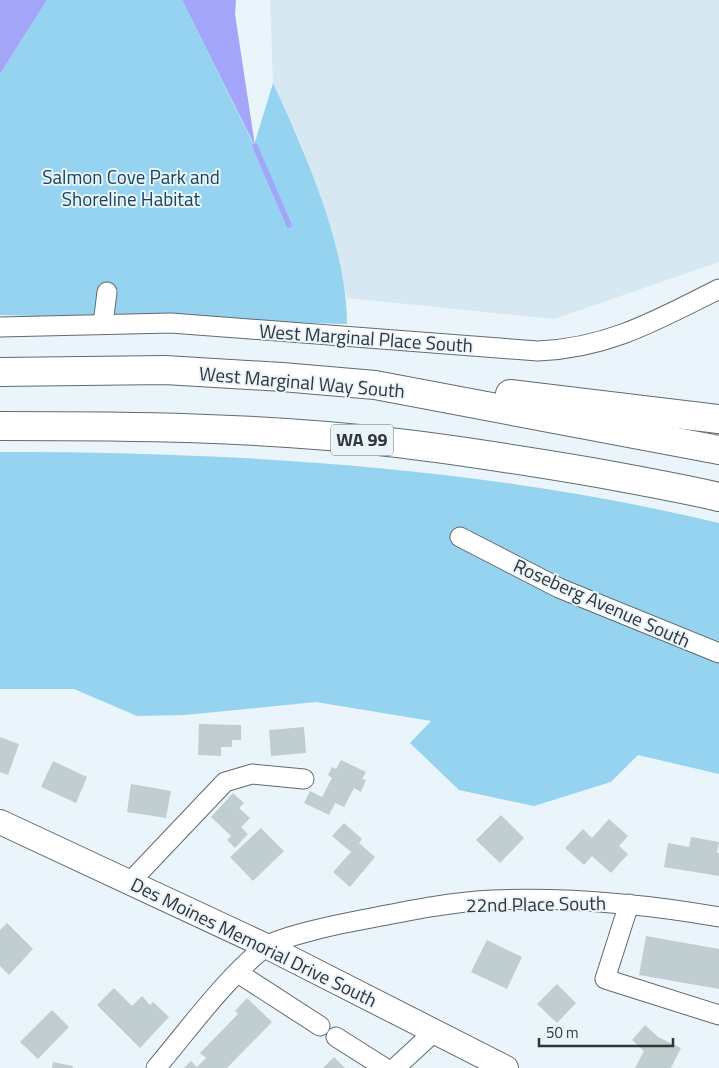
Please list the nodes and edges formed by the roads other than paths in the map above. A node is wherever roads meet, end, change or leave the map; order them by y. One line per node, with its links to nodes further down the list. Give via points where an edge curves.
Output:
1 (719, 290): 3 (street, West Marginal Place South, via 643,327 604,342 569,350 538,351 171,324)
2 (108, 292): 3 (street)
3 (103, 324): 4 (street, West Marginal Place South)
4 (0, 327)
5 (0, 372): 6 (highway, West Marginal Way South, via 165,370)
6 (375, 385): 7 (highway, via 558,398); 9 (highway, West Marginal Way South)
7 (719, 419)
8 (0, 426): 10 (highway, WA 99, via 136,426 387,442 538,463)
9 (719, 450)
10 (719, 497)
11 (460, 537): 12 (street, Roseberg Avenue South, via 559,588)
12 (719, 653)
13 (304, 779): 15 (street, via 252,774 225,782)
14 (0, 822): 15 (main road, Des Moines Memorial Drive South)
15 (130, 882): 18 (main road, Des Moines Memorial Drive South)
16 (630, 904): 17 (street, 22nd Place South); 18 (street, 22nd Place South, via 592,900 492,900 414,910 325,927); 20 (street, via 605,979)
17 (719, 917)
18 (266, 946): 19 (street); 22 (main road, Des Moines Memorial Drive South)
19 (238, 973): 21 (street); 25 (street)
20 (719, 1015)
21 (320, 1026)
22 (434, 1032): 24 (main road, Des Moines Memorial Drive South); 27 (street)
23 (336, 1037): 26 (street)
24 (499, 1067)
25 (156, 1068)
26 (385, 1068)
27 (394, 1068)

